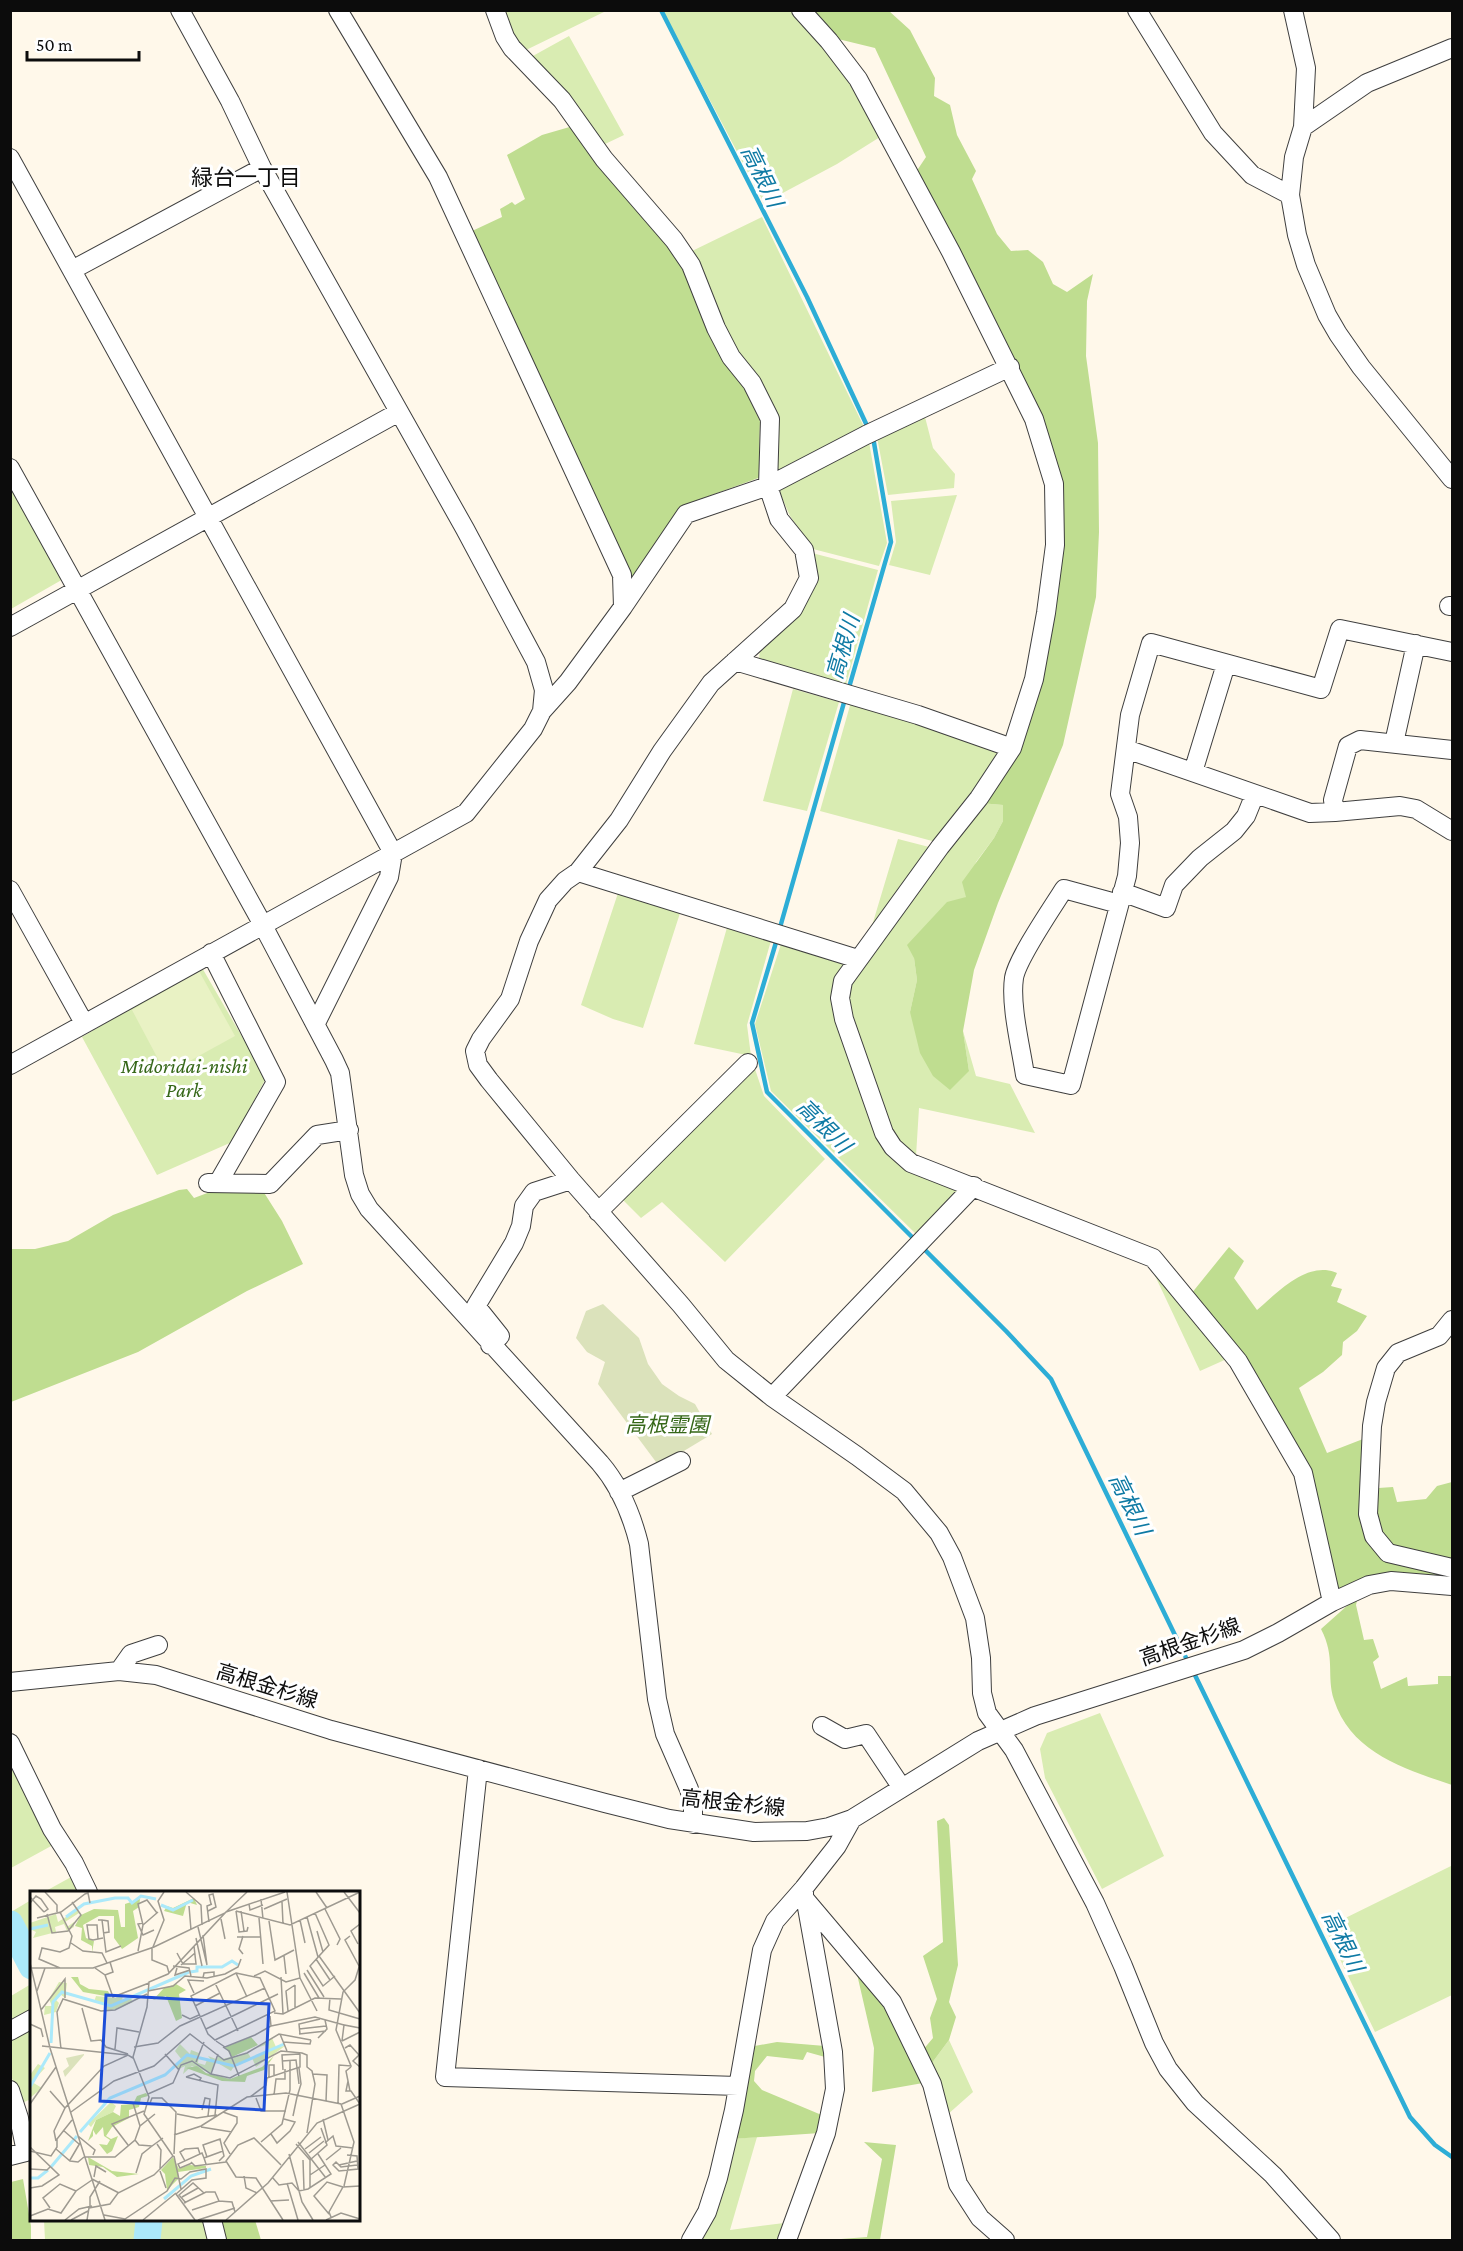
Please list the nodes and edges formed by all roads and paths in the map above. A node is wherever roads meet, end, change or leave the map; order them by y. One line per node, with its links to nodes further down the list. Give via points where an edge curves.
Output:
1 (180, 10): 10 (street)
2 (338, 10): 20 (street, via 438,177 618,564)
3 (495, 10): 17 (street, via 512,48 562,100 604,159 674,240 691,266 716,328 731,357 752,382 770,419)
4 (801, 10): 13 (street, via 858,80)
5 (1137, 10): 11 (street, via 1213,133 1252,175)
6 (1293, 10): 8 (street, via 1306,68)
7 (1452, 48): 8 (street, via 1366,83)
8 (1303, 127): 11 (street, via 1294,157)
9 (10, 158): 12 (street)
10 (262, 168): 12 (street); 14 (street)
11 (1290, 195): 16 (street, via 1306,265 1327,315 1361,367)
12 (72, 270): 18 (street)
13 (1010, 367): 17 (street); 28 (street, via 1034,419 1054,484 1055,545 1034,679)
14 (399, 412): 18 (street); 26 (street, via 536,662 544,690)
15 (10, 468): 19 (street)
16 (1452, 479)
17 (768, 486): 20 (street, via 686,514); 24 (street, via 779,519 804,550 809,578 793,609)
18 (209, 517): 19 (street); 35 (street)
19 (78, 590): 21 (street); 39 (street)
20 (623, 607): 26 (street)
21 (10, 627)
22 (1416, 644): 23 (street); 25 (street, via 1340,629 1321,689); 27 (street)
23 (1452, 652)
24 (735, 661): 28 (street, via 918,715); 36 (street, via 711,683 619,820)
25 (1226, 664): 29 (street, via 1151,643 1130,715); 31 (street)
26 (542, 711): 35 (street, via 466,813)
27 (1394, 743): 30 (street); 33 (street, via 1360,740 1348,746 1333,800)
28 (1012, 748): 41 (street)
29 (1126, 749): 31 (street); 38 (street, via 1120,794 1128,817 1130,843)
30 (1452, 750)
31 (1193, 772): 32 (street)
32 (1255, 794): 33 (street, via 1310,813); 38 (street, via 1246,816 1234,831 1174,885 1166,908)
33 (1335, 812): 34 (street, via 1400,806 1416,809)
34 (1452, 831)
35 (393, 853): 39 (street); 43 (street, via 389,877)
36 (578, 872): 41 (street); 47 (street, via 548,900 529,941 510,999 476,1051 478,1065)
37 (10, 890): 42 (street)
38 (1121, 898): 38 (street, via 1071,1084 1025,1075 1014,977 1024,955 1064,889)
39 (263, 925): 40 (street); 43 (street)
40 (211, 953): 42 (street); 46 (street, via 276,1082 212,1183 270,1184 317,1135)
41 (858, 959): 48 (street, via 843,981 840,998 884,1133 911,1163)
42 (84, 1023): 45 (street)
43 (316, 1023): 46 (street, via 340,1073)
44 (748, 1063): 49 (street)
45 (10, 1065)
46 (349, 1130): 51 (street, via 354,1175 369,1209)
47 (570, 1180): 49 (street); 51 (street, via 534,1192 524,1206 514,1243 476,1306 500,1336)
48 (974, 1186): 52 (street); 57 (street, via 1153,1258 1239,1361 1303,1473)
49 (598, 1212): 52 (street, via 726,1360)
50 (1452, 1320): 55 (street, via 1440,1336 1398,1353 1386,1368 1372,1426 1368,1514 1374,1536 1388,1553)
51 (490, 1345): 54 (street, via 600,1463)
52 (772, 1397): 62 (street, via 904,1491 939,1533 975,1618 982,1693 987,1713)
53 (681, 1461): 54 (street)
54 (619, 1492): 67 (street, via 639,1544 657,1700 665,1734 689,1789)
55 (1452, 1568)
56 (1452, 1586): 57 (street, 高根金杉線, via 1391,1581 1369,1585)
57 (1332, 1602): 62 (street, 高根金杉線, via 1244,1650 1035,1716)
58 (158, 1645): 59 (street, via 131,1654)
59 (119, 1671): 60 (street, 高根金杉線); 64 (street, 高根金杉線, via 156,1675 331,1730)
60 (10, 1682)
61 (822, 1726): 65 (street, via 845,1739 866,1734)
62 (1000, 1731): 65 (street, 高根金杉線); 80 (street, via 1027,1773 1095,1903 1168,2069 1195,2103 1273,2175)
63 (10, 1743): 68 (street)
64 (478, 1769): 67 (street, 高根金杉線); 72 (street, via 445,2077)
65 (902, 1788): 66 (street, 高根金杉線)
66 (852, 1819): 67 (street, 高根金杉線, via 829,1827 776,1833); 69 (street)
67 (693, 1824)
68 (87, 1891)
69 (805, 1894): 72 (street, via 775,1921 762,1950); 78 (street, via 833,2052 834,2089 826,2133); 79 (street, via 892,2002 932,2084 958,2184 980,2218)
70 (30, 2020): 71 (street)
71 (10, 2031)
72 (738, 2086): 77 (street, via 718,2178 707,2212)
73 (10, 2090): 74 (street, via 26,2152)
74 (10, 2156)
75 (212, 2221): 76 (street)
76 (217, 2241)
77 (691, 2241)
78 (787, 2241)
79 (1005, 2241)
80 (1330, 2241)

